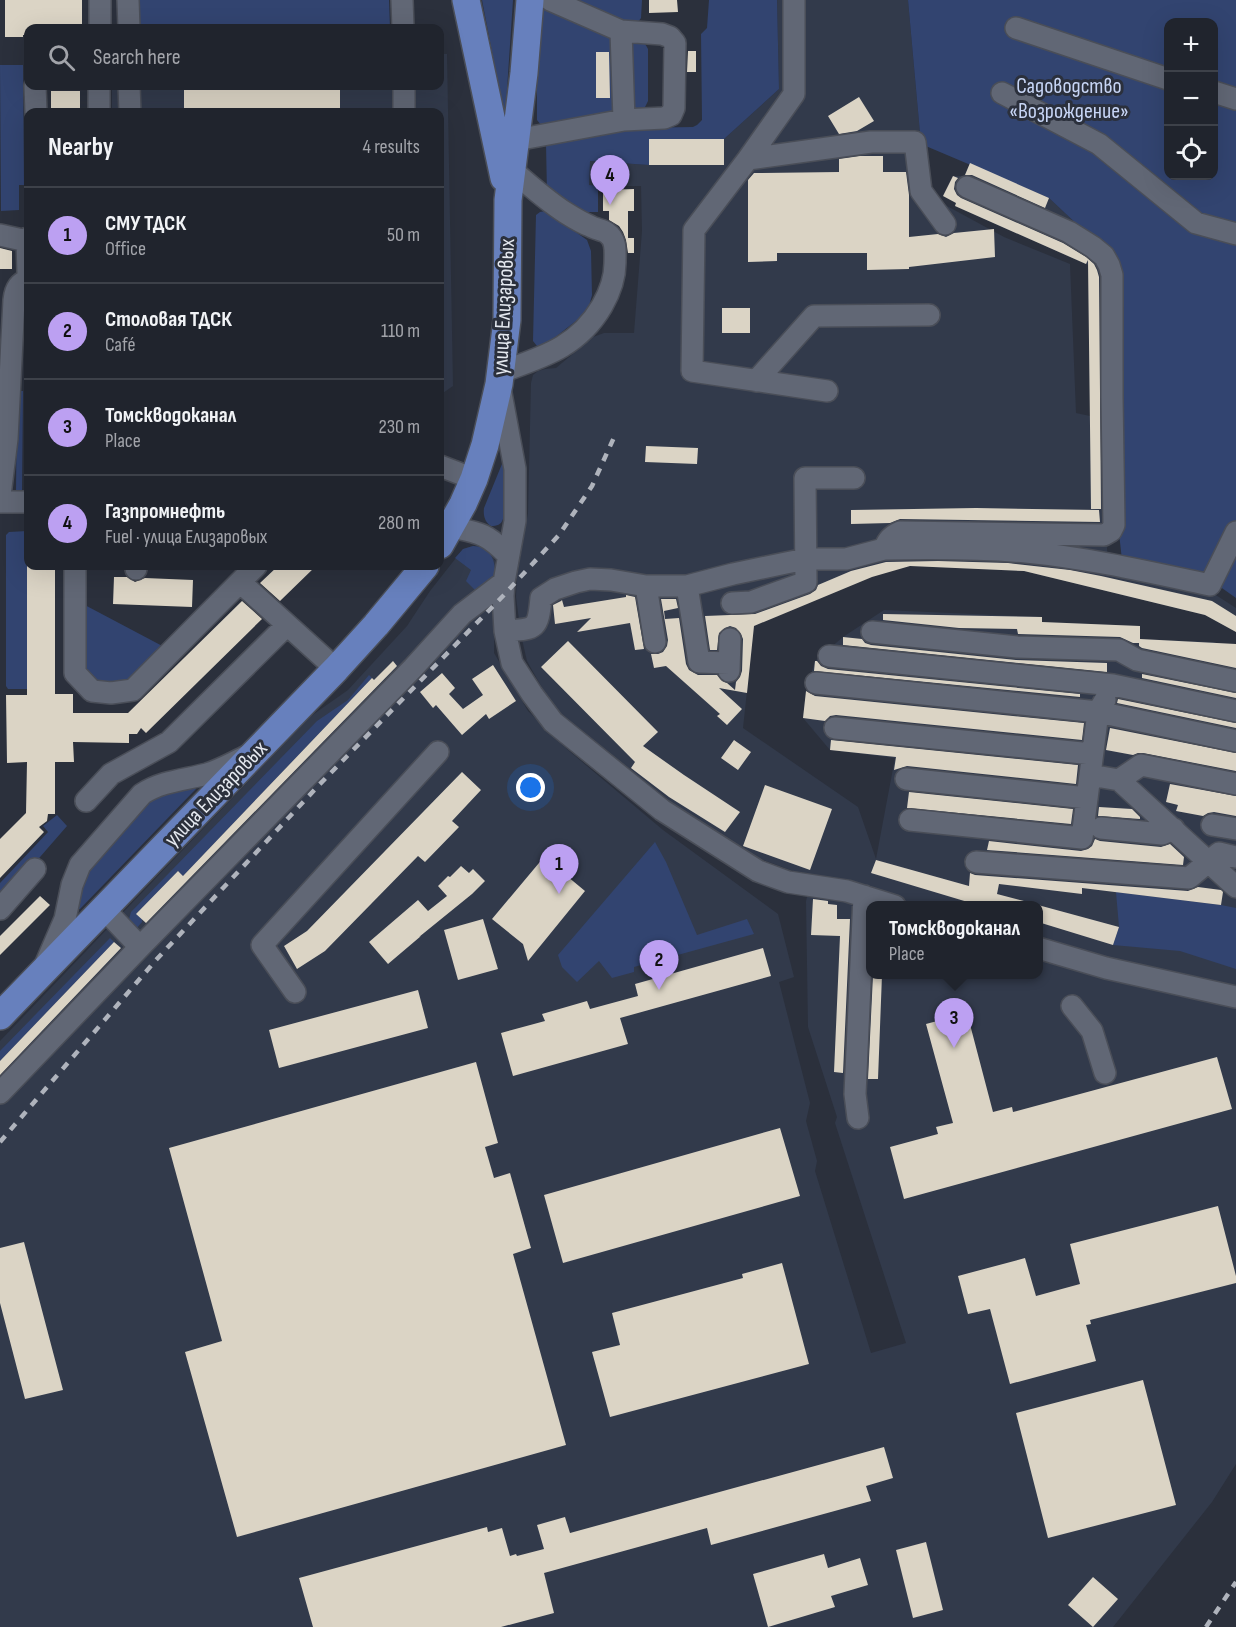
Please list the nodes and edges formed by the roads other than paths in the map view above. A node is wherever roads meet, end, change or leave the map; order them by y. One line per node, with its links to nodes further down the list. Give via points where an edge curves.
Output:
1 (100, 0): 8 (street)
2 (128, 0): 9 (street)
3 (402, 0): 10 (street)
4 (466, 0): 30 (main road, улица Елизаровых)
5 (530, 0): 26 (main road, улица Елизаровых)
6 (550, 0): 12 (street)
7 (794, 0): 27 (street, via 794,94)
8 (100, 24)
9 (129, 24)
10 (403, 24)
11 (1016, 28): 13 (street)
12 (621, 31): 25 (street); 25 (street, via 662,34 675,43 675,101 670,115)
13 (1164, 78)
14 (36, 90): 21 (street)
15 (99, 90): 22 (street)
16 (129, 90): 23 (street)
17 (404, 90): 24 (street)
18 (1002, 93): 32 (street, via 1099,144 1196,223)
19 (1218, 93): 20 (street)
20 (1236, 99)
21 (36, 108)
22 (99, 108)
23 (130, 108)
24 (404, 108)
25 (624, 120): 26 (street)
26 (516, 140): 28 (main road, улица Елизаровых)
27 (748, 159): 31 (street, via 871,142 915,142 921,191); 38 (street, via 694,230 692,371)
28 (512, 171): 30 (main road, улица Елизаровых); 37 (street, via 565,212 607,233 615,243 615,272 599,310 574,340)
29 (967, 188): 48 (street, via 1069,232 1104,256 1109,265 1114,525 1104,535 900,532 889,538)
30 (508, 200): 37 (main road, улица Елизаровых, via 507,320)
31 (945, 224)
32 (1236, 234)
33 (0, 235): 34 (street)
34 (24, 239)
35 (24, 282): 43 (street, via 15,290)
36 (929, 315): 38 (street, via 814,316)
37 (500, 378): 42 (main road, улица Елизаровых); 49 (street, via 515,469 515,521)
38 (756, 381): 39 (street)
39 (826, 391)
40 (444, 468): 42 (street)
41 (854, 478): 50 (street, via 805,478)
42 (474, 479): 47 (main road, улица Елизаровых)
43 (0, 495)
44 (0, 502): 45 (street)
45 (24, 502)
46 (1236, 532): 48 (street, via 1210,585 1027,552)
47 (445, 536): 49 (street, via 486,535)
48 (884, 549): 50 (street, via 846,559)
49 (508, 555): 56 (street)
50 (806, 559): 54 (street); 54 (street, via 806,582 751,602 736,603)
51 (75, 570): 55 (street, via 75,673 92,691 111,693 133,690)
52 (252, 570): 55 (street)
53 (422, 570): 66 (main road, улица Елизаровых)
54 (733, 574): 58 (street)
55 (240, 582): 59 (street)
56 (504, 582): 60 (street); 96 (street, via 462,614)
57 (645, 586): 58 (street); 60 (street, via 611,580 576,582 541,598 535,625); 63 (street)
58 (687, 586): 62 (street, via 699,662 729,667)
59 (287, 625): 66 (street); 81 (street, via 168,742 111,774)
60 (505, 631): 92 (street, via 512,663 554,722 662,810 758,871 788,882)
61 (872, 632): 65 (street, via 1017,647 1119,650)
62 (730, 639)
63 (655, 642)
64 (829, 656): 69 (street)
65 (1137, 660): 67 (street); 69 (street)
66 (336, 669): 74 (main road, улица Елизаровых)
67 (1236, 681)
68 (816, 683): 71 (street)
69 (1113, 685): 70 (street); 71 (street)
70 (1236, 711)
71 (1098, 712): 73 (street); 76 (street)
72 (836, 728): 76 (street)
73 (1236, 741)
74 (258, 751): 95 (main road, улица Елизаровых); 98 (street, via 209,773 163,783 142,794 80,865 65,920)
75 (438, 752): 99 (street, via 262,945)
76 (1091, 764): 78 (street); 80 (street)
77 (906, 779): 80 (street)
78 (1119, 780): 79 (street, via 1141,765); 85 (street)
79 (1236, 784)
80 (1087, 798): 82 (street, via 1082,838)
81 (86, 801)
82 (910, 820)
83 (1212, 825): 86 (street)
84 (1101, 828): 85 (street, via 1162,834)
85 (1174, 830): 89 (street)
86 (1236, 830)
87 (1236, 857): 89 (street, via 1219,853)
88 (976, 861): 89 (street, via 1189,879)
89 (1209, 862): 91 (street)
90 (35, 869): 94 (street)
91 (1236, 887)
92 (864, 896): 93 (street); 105 (street, via 855,1094)
93 (880, 901)
94 (0, 909)
95 (104, 909): 96 (street); 98 (main road, улица Елизаровых)
96 (140, 946): 104 (street)
97 (1043, 949): 100 (street, via 1124,973)
98 (42, 973): 102 (main road, улица Елизаровых)
99 (295, 992)
100 (1236, 997)
101 (1072, 1006): 103 (street, via 1092,1031)
102 (0, 1016)
103 (1105, 1072)
104 (0, 1093)
105 (858, 1118)

